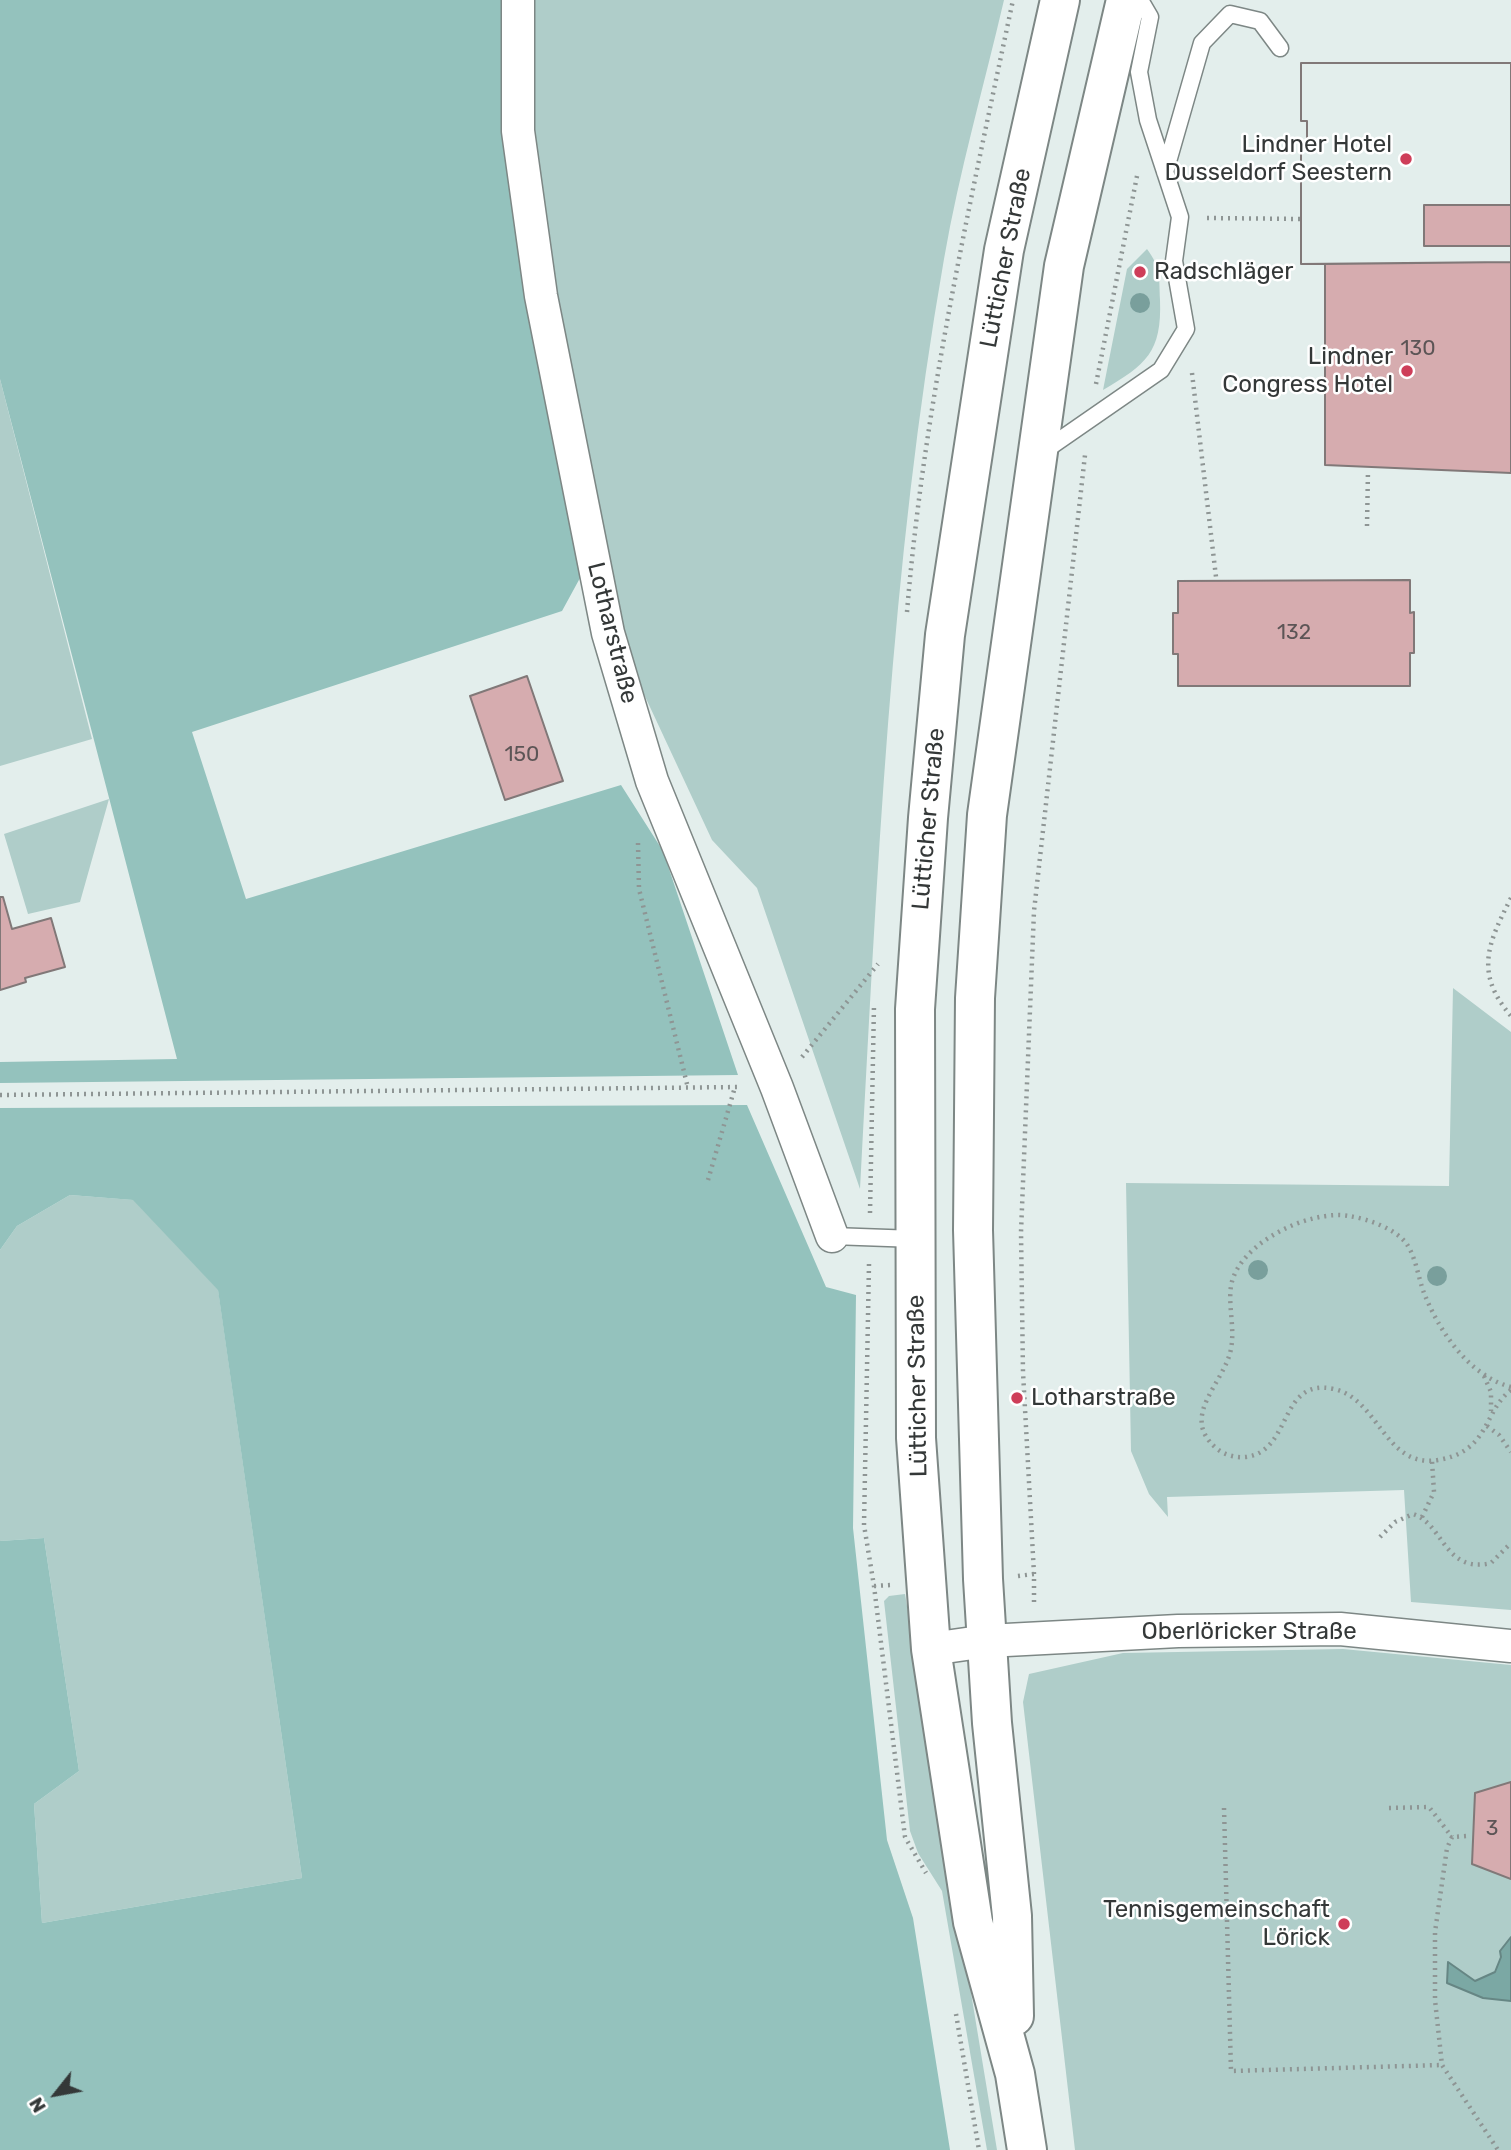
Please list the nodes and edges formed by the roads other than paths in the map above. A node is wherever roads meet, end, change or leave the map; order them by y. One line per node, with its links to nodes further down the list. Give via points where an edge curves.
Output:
1 (518, 0): 8 (street, Lotharstraße, via 518,131 541,296 602,609 652,781)
2 (1060, 0): 9 (main road, Lütticher Straße, via 1004,250 945,635 915,1009)
3 (1126, 0): 7 (main road, via 1064,266)
4 (1140, 0): 6 (lane, via 1150,18 1139,72)
5 (1280, 48): 6 (lane, via 1260,21 1230,14 1202,43)
6 (1165, 172): 7 (lane, via 1180,217 1174,261 1186,329 1161,370)
7 (1036, 456): 10 (main road, via 987,815 975,998 972,1230)
8 (832, 1236): 9 (lane)
9 (916, 1239): 12 (main road, Lütticher Straße, via 916,1438)
10 (987, 1641): 11 (street, Oberlöricker Straße, via 1179,1640 1340,1629 1388,1643); 12 (street, Oberlöricker Straße); 13 (main road, via 1012,1916)
11 (1511, 1646)
12 (931, 1649): 13 (main road, via 973,1922)
13 (1015, 2074): 14 (main road)
14 (1027, 2150)

